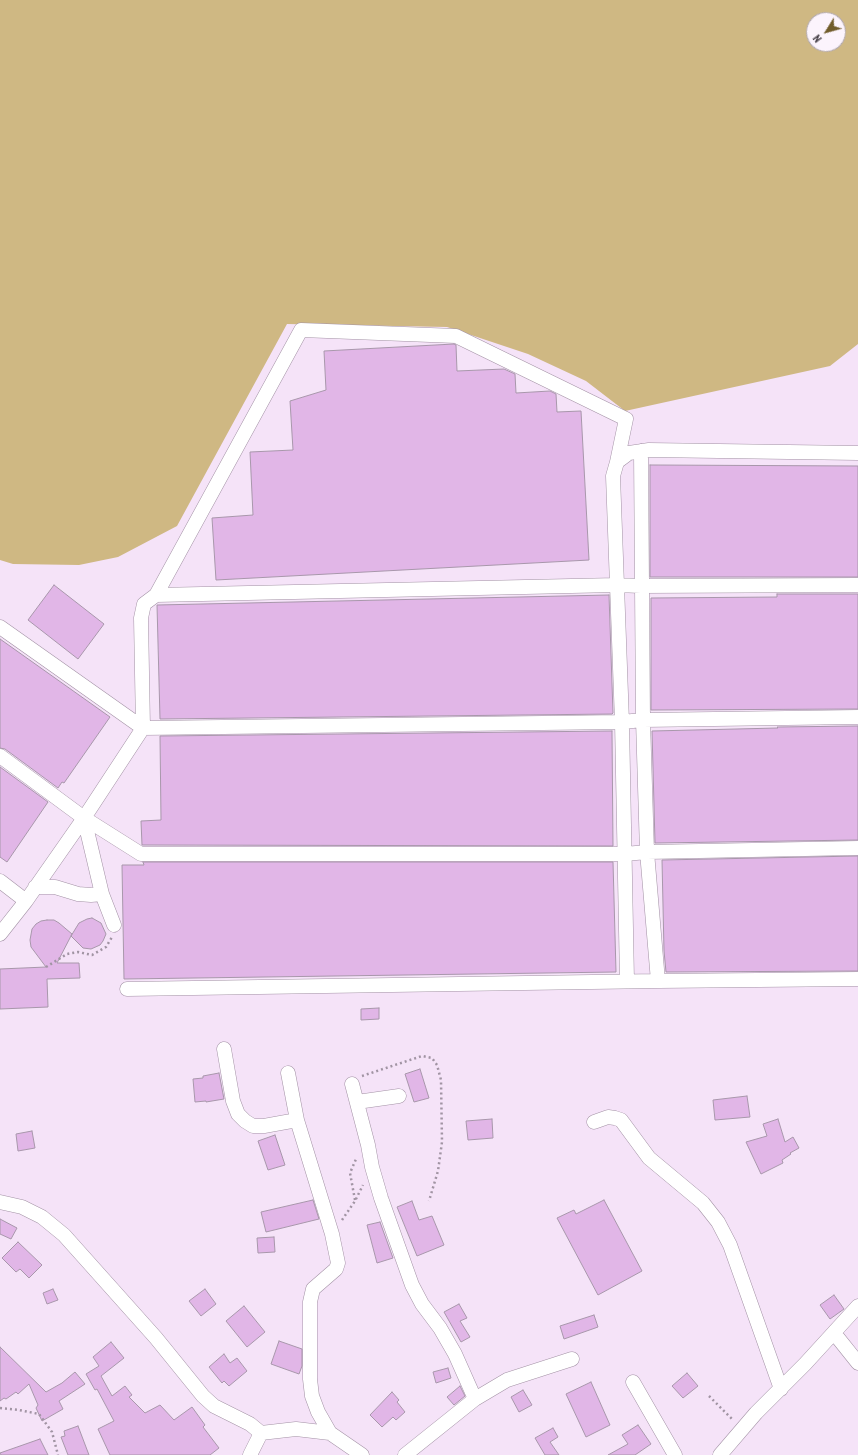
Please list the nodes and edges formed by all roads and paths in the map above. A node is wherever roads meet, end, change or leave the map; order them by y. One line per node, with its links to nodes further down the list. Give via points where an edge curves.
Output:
1 (641, 451): 2 (street); 3 (street, via 629,453); 6 (street)
2 (858, 453)
3 (617, 462): 4 (street, via 613,476); 7 (street, via 626,418 456,336 301,330)
4 (617, 585): 6 (street); 7 (street); 11 (street)
5 (858, 585): 6 (street)
6 (641, 586): 10 (street)
7 (156, 595): 12 (street, via 144,604 141,618)
8 (0, 627): 12 (street)
9 (858, 717): 10 (street)
10 (643, 720): 11 (street); 16 (street)
11 (622, 722): 12 (street); 17 (street)
12 (143, 728): 14 (street)
13 (0, 756): 14 (street)
14 (84, 818): 17 (street, via 141,854); 19 (street); 20 (street)
15 (858, 848): 16 (street)
16 (647, 852): 17 (street); 26 (street)
17 (625, 854): 27 (street)
18 (0, 881): 21 (street)
19 (35, 887): 20 (street, via 55,887 78,894); 21 (street)
20 (102, 894): 22 (street)
21 (26, 901): 23 (street)
22 (114, 925): 24 (path, via 112,938 106,947 92,955 78,952 67,954)
23 (0, 934)
24 (46, 967)
25 (858, 979): 26 (street)
26 (658, 980): 27 (street)
27 (627, 981): 28 (street)
28 (127, 988)
29 (224, 1049): 34 (street, via 233,1101 238,1114 245,1121 253,1126 264,1126)
30 (288, 1073): 34 (street)
31 (352, 1084): 33 (street); 39 (path, via 355,1078 422,1056 432,1058 437,1065 441,1080 442,1142 438,1171)
32 (399, 1096): 33 (street)
33 (357, 1102): 36 (street)
34 (297, 1120): 41 (street)
35 (594, 1122): 47 (street, via 608,1117 621,1120 649,1158 703,1203 718,1222 730,1245)
36 (368, 1145): 37 (street); 38 (path, via 357,1158 350,1173)
37 (372, 1167): 38 (path); 49 (street, via 380,1198 412,1285 455,1354)
38 (355, 1201): 41 (path)
39 (429, 1201)
40 (2, 1205): 52 (street, via 22,1207 42,1217 64,1235 156,1338 203,1396 214,1406 250,1424)
41 (332, 1234): 53 (street, via 338,1263 336,1269 313,1289 310,1302 311,1390 318,1412)
42 (858, 1306): 43 (street)
43 (834, 1333): 45 (street); 47 (street)
44 (572, 1359): 49 (street, via 507,1380)
45 (858, 1363)
46 (633, 1382): 58 (street)
47 (781, 1389): 51 (street)
48 (709, 1396): 51 (path)
49 (475, 1399): 57 (street)
50 (0, 1408): 54 (path, via 39,1414 52,1432)
51 (742, 1429): 59 (street)
52 (261, 1433): 53 (street, via 296,1429); 55 (street)
53 (330, 1433): 56 (street)
54 (58, 1455)
55 (250, 1455)
56 (362, 1455)
57 (405, 1455)
58 (675, 1455)
59 (720, 1455)

